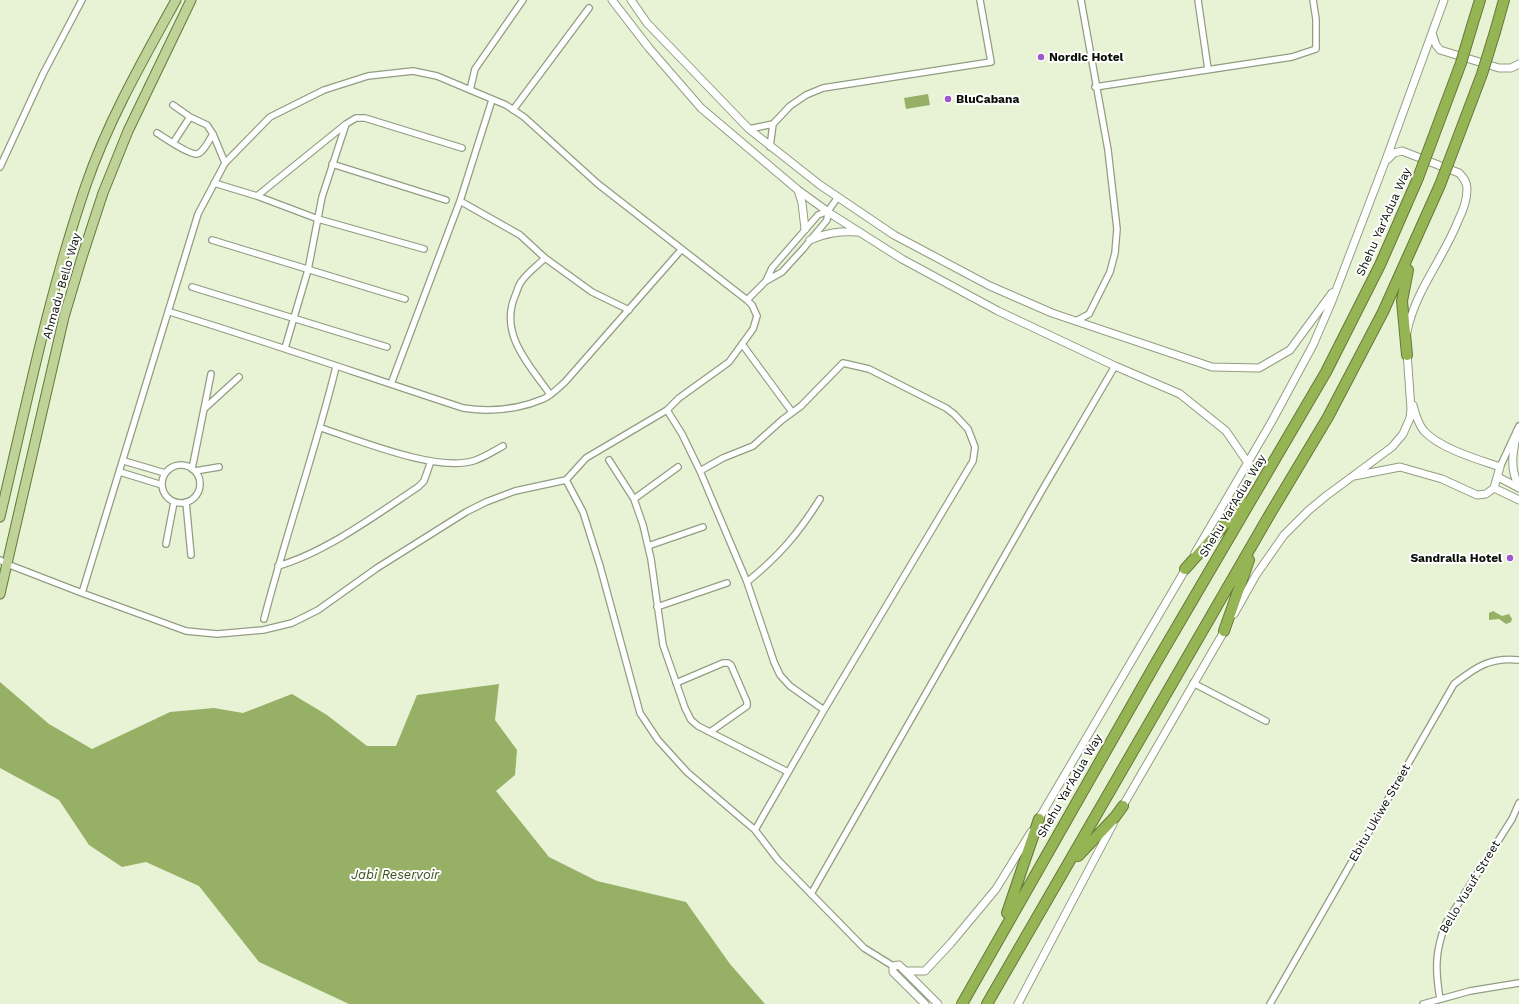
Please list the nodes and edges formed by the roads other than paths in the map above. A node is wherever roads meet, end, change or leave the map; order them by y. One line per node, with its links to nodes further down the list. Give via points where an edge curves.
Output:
1 (82, 0): 35 (street, via 43,74)
2 (176, 0): 108 (main road, Ahmadu Bello Way, via 137,71 86,185 49,312)
3 (191, 0): 113 (main road, Ahmadu Bello Way, via 128,131 103,192 64,317)
4 (523, 0): 19 (street, via 476,69)
5 (612, 0): 37 (street, via 701,108)
6 (631, 0): 26 (street, via 647,23)
7 (980, 0): 25 (street, via 991,62 823,88 790,106)
8 (1081, 0): 18 (street)
9 (1198, 0): 17 (street)
10 (1313, 0): 17 (street, via 1316,49 1292,57)
11 (1444, 0): 15 (street)
12 (1480, 0): 99 (highway, Shehu Yar'Adua Way, bridge, via 1458,70 1418,178 1380,265 1326,372)
13 (1504, 0): 44 (highway, bridge, via 1479,81)
14 (589, 8): 22 (street)
15 (1432, 32): 16 (street, via 1440,50 1499,68 1511,68); 32 (street)
16 (1519, 64)
17 (1208, 68): 18 (street)
18 (1095, 87): 60 (street, via 1108,150 1117,228 1110,272)
19 (470, 90): 20 (street); 33 (street, via 437,76 413,71 368,76 324,90 270,117)
20 (492, 100): 22 (street); 41 (street)
21 (173, 105): 23 (street)
22 (513, 110): 50 (street, via 598,184)
23 (190, 117): 28 (street, via 207,125); 29 (street)
24 (346, 124): 31 (street, via 356,118 365,118); 34 (street); 38 (street)
25 (773, 124): 26 (street); 30 (street)
26 (749, 129): 30 (street)
27 (157, 133): 29 (street)
28 (213, 134): 29 (street, via 197,154 190,153); 33 (street)
29 (173, 143)
30 (770, 147): 39 (street)
31 (462, 148)
32 (1385, 162): 55 (street); 69 (street, via 1394,153 1402,151 1459,173 1468,187 1466,201 1456,227 1422,290 1411,318 1407,330)
33 (225, 163): 36 (street)
34 (332, 164): 40 (street); 43 (street)
35 (0, 167)
36 (214, 183): 38 (street); 59 (street, via 198,214)
37 (798, 190): 42 (street); 45 (street)
38 (257, 196): 43 (street)
39 (838, 197): 42 (street); 62 (street, via 894,236 990,286)
40 (446, 200)
41 (460, 201): 51 (street, via 520,236); 74 (street)
42 (828, 211): 45 (street, via 818,215); 46 (street); 48 (street, via 827,220)
43 (318, 219): 49 (street); 52 (street)
44 (1425, 219): 69 (highway, via 1403,289 1402,315); 107 (highway, via 1383,312 1328,418)
45 (805, 229): 53 (street, via 772,268)
46 (857, 232): 48 (street, via 826,233); 70 (street, via 998,311)
47 (212, 240): 52 (street)
48 (810, 240): 53 (street, via 782,272)
49 (424, 249)
50 (681, 250): 57 (street); 58 (street)
51 (545, 258): 58 (street, via 592,292); 76 (street, via 520,283 510,318 511,334 517,348)
52 (308, 270): 56 (street); 61 (street)
53 (766, 281): 57 (street)
54 (192, 287): 61 (street)
55 (1337, 287): 64 (street); 65 (street)
56 (405, 299)
57 (747, 300): 66 (street, via 757,316 753,329)
58 (629, 310): 76 (street, via 565,382)
59 (170, 312): 68 (street); 84 (street)
60 (1089, 314): 62 (street); 63 (street)
61 (294, 319): 67 (street); 68 (street)
62 (1076, 322): 63 (street)
63 (1092, 327): 64 (street, via 1212,367 1259,368 1290,350)
64 (1304, 333): 65 (street)
65 (1316, 340): 86 (street)
66 (742, 344): 78 (street, via 729,362 679,398); 79 (street)
67 (387, 347)
68 (285, 348): 71 (street)
69 (1407, 355): 75 (street)
70 (1115, 366): 86 (street, via 1180,394 1226,430); 134 (street)
71 (336, 367): 74 (street); 80 (street)
72 (211, 374): 77 (street)
73 (239, 377): 77 (street)
74 (390, 384): 76 (street, via 463,408 484,411 520,406 543,399)
75 (1410, 391): 89 (street, via 1424,431 1442,444); 94 (street, via 1410,418 1404,434 1390,448)
76 (550, 394)
77 (204, 409): 90 (street)
78 (667, 410): 91 (street); 96 (street, via 596,451)
79 (792, 412): 91 (street, via 753,446); 126 (street, via 843,363 869,370 946,408 963,422 975,447 974,461)
80 (321, 428): 85 (street); 114 (street)
81 (1518, 429): 89 (street); 100 (street, via 1512,468)
82 (503, 446): 85 (street, via 474,461)
83 (609, 460): 102 (street)
84 (124, 461): 92 (street); 93 (street)
85 (431, 461): 114 (street, via 424,482 418,487 315,551)
86 (1248, 463): 115 (street)
87 (219, 467): 90 (street)
88 (678, 467): 102 (street)
89 (1500, 467): 95 (street)
90 (193, 470): 93 (street, via 184,465 176,466); 106 (street, via 199,479 200,487 196,495)
91 (700, 471): 116 (street)
92 (120, 472): 98 (street); 118 (street)
93 (165, 473): 98 (street)
94 (1352, 476): 101 (street, via 1400,468 1422,473 1477,495); 122 (street, via 1309,510 1284,535 1256,575)
95 (1498, 477): 97 (street); 101 (street)
96 (566, 480): 118 (street, via 486,502 377,568 318,610 292,623 263,630 217,634 186,631); 133 (street, via 583,512 640,713 658,740 687,772)
97 (1505, 482): 100 (street); 101 (street)
98 (162, 485): 105 (street, via 167,497)
99 (1258, 487): 115 (highway); 136 (highway, Shehu Yar'Adua Way)
100 (1519, 487)
101 (1497, 491): 104 (street)
102 (634, 499): 111 (street)
103 (820, 499): 116 (street, via 774,560)
104 (1519, 500)
105 (174, 502): 106 (street); 110 (street)
106 (186, 502): 112 (street)
107 (1270, 514): 122 (highway, via 1249,558); 135 (highway)
108 (0, 517)
109 (703, 527): 111 (street)
110 (166, 544)
111 (648, 546): 120 (street)
112 (191, 555)
113 (3, 562): 118 (street); 119 (main road, Ahmadu Bello Way)
114 (278, 566): 121 (street)
115 (1186, 569): 132 (street)
116 (747, 582): 126 (street, via 780,675 790,686)
117 (727, 583): 120 (street)
118 (82, 593)
119 (0, 594)
120 (657, 607): 124 (street, via 663,645)
121 (264, 618)
122 (1224, 631): 125 (street)
123 (1519, 660): 148 (street, Ebitu Ukiwe Street, via 1509,659 1482,664 1454,684)
124 (676, 683): 128 (street, via 691,720); 128 (street, via 723,663 728,662 731,665 748,702 747,706)
125 (1193, 683): 127 (street); 131 (street)
126 (824, 710): 129 (street)
127 (1266, 721)
128 (710, 732): 129 (street)
129 (788, 772): 133 (street)
130 (1519, 803): 142 (street, Bello Yusuf Street, via 1512,820 1446,923 1436,956)
131 (1123, 806): 135 (highway, via 1112,821 1078,855); 147 (street)
132 (1039, 819): 136 (highway, via 1006,916); 138 (street, via 996,889)
133 (755, 830): 134 (street, via 778,860)
134 (811, 894): 137 (street, via 864,948)
135 (1042, 909): 146 (highway)
136 (984, 962): 145 (highway, Shehu Yar'Adua Way)
137 (893, 966): 139 (street, via 899,965); 143 (street, via 893,972)
138 (929, 968): 139 (street, via 922,972); 141 (street)
139 (907, 971): 141 (street)
140 (1519, 983): 142 (street)
141 (920, 984): 143 (street, via 920,996); 144 (street)
142 (1440, 999): 149 (street)
143 (924, 1003)
144 (938, 1004)
145 (962, 1004)
146 (987, 1004)
147 (1018, 1004)
148 (1270, 1004)
149 (1423, 1004)

